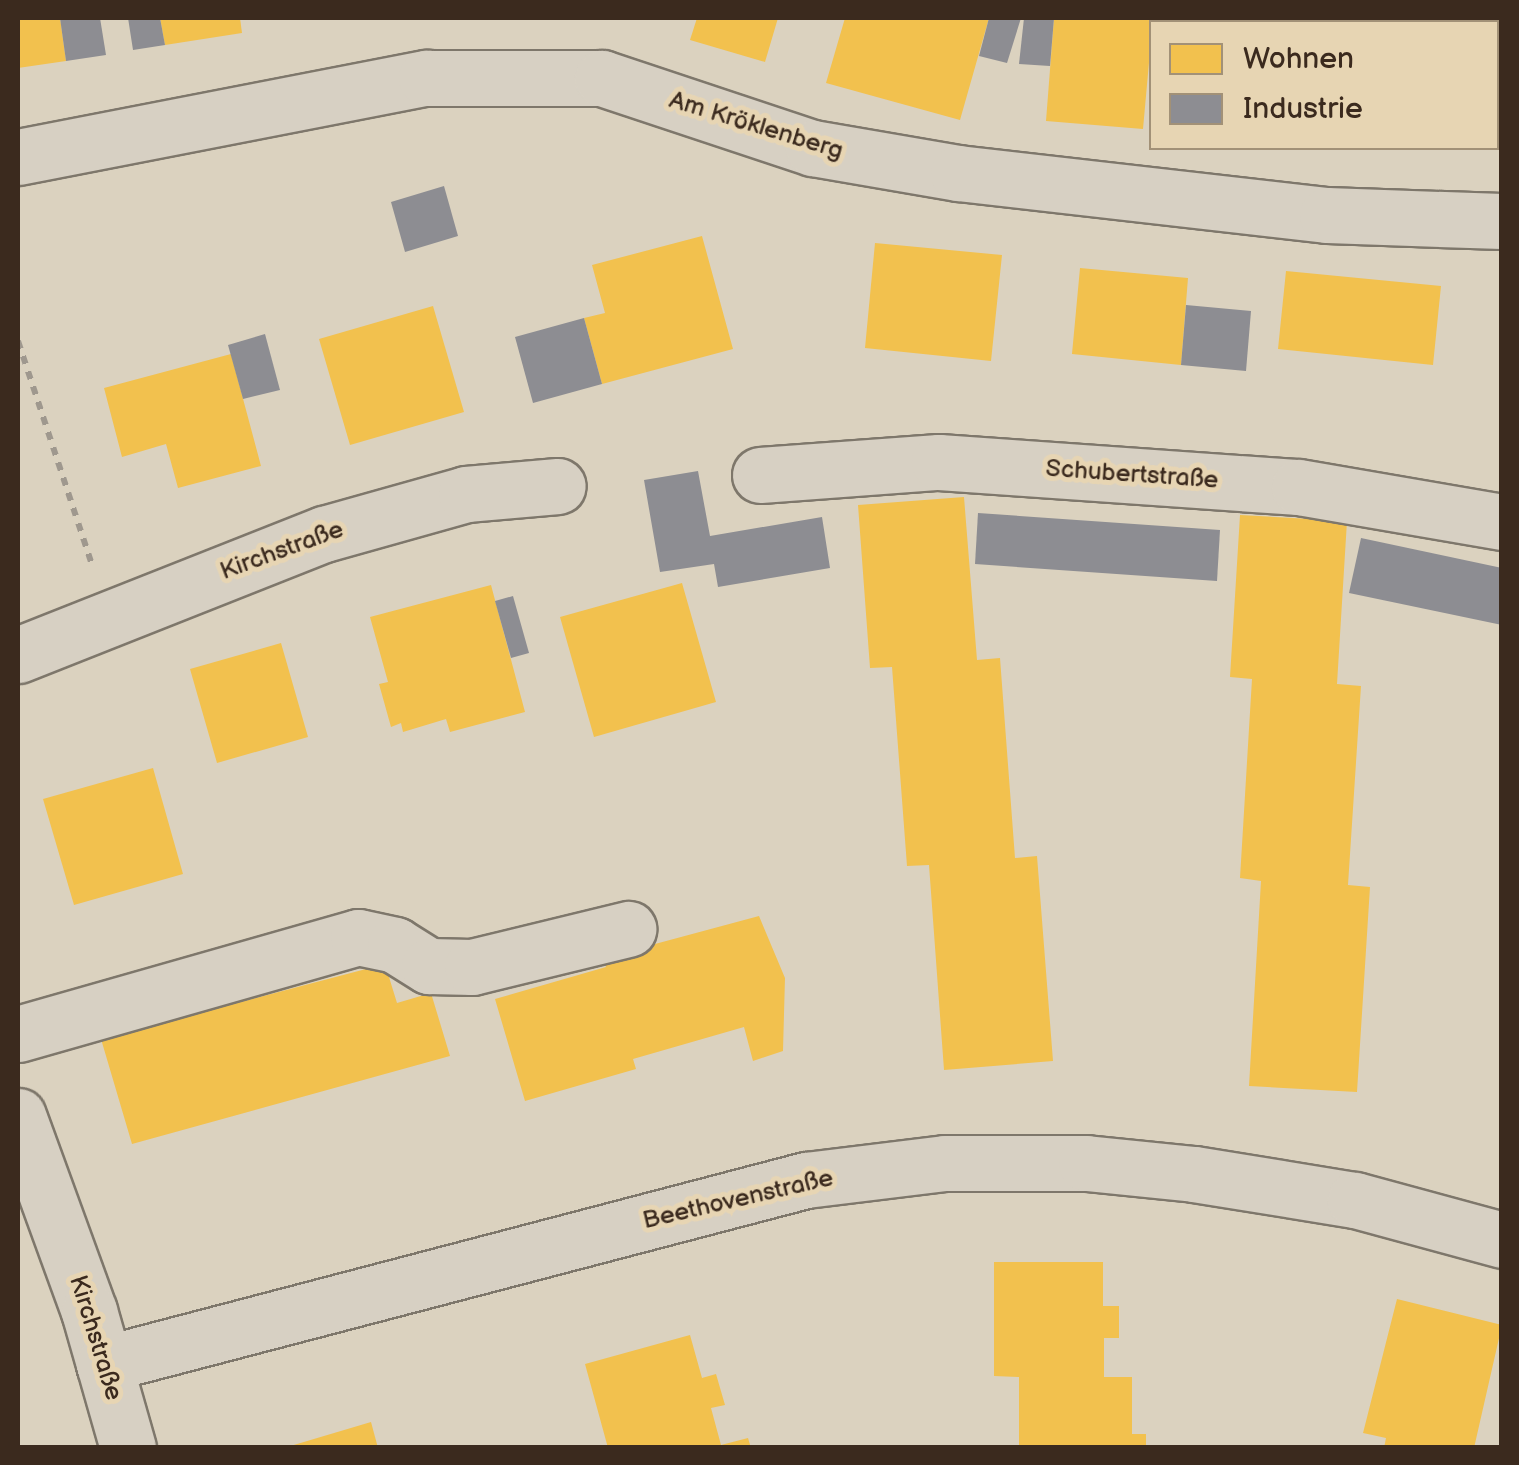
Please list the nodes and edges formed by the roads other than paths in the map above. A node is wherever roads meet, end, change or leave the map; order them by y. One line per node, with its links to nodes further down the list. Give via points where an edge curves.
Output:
1 (18, 156): 2 (street, Am Kröklenberg, via 426,78 602,78 813,148 958,174 1327,215)
2 (1502, 221)
3 (760, 475): 5 (street, Schubertstraße, via 939,462 1299,487)
4 (558, 486): 6 (street, Kirchstraße, via 466,494 324,534)
5 (1502, 522)
6 (18, 655)
7 (628, 929): 8 (street, via 472,967 429,966 395,945 358,937)
8 (18, 1034)
9 (18, 1116): 11 (street, Kirchstraße)
10 (1502, 1240): 11 (street, Beethovenstraße, via 1355,1200 1194,1174 1086,1163 945,1163 806,1180)
11 (104, 1364): 12 (street, Kirchstraße)
12 (128, 1448)

